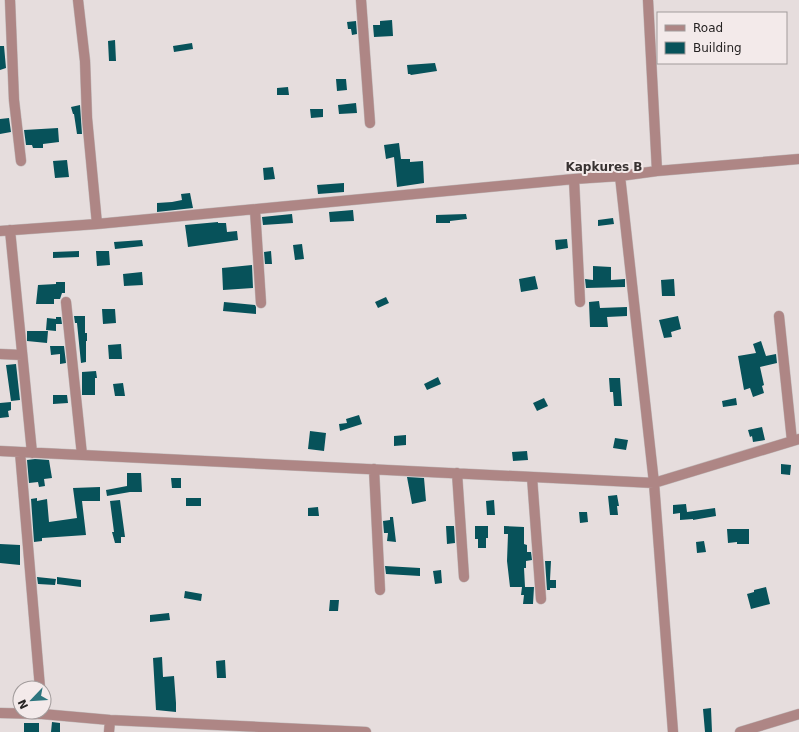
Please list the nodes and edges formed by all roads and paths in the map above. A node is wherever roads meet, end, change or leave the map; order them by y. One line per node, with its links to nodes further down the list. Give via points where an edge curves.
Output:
1 (10, 0): 7 (street, via 14,100)
2 (78, 0): 12 (street)
3 (361, 0): 5 (street)
4 (648, 0): 8 (street)
5 (370, 123)
6 (799, 159): 8 (street)
7 (21, 161)
8 (657, 171): 9 (street)
9 (620, 176): 10 (street); 29 (street)
10 (574, 179): 11 (street); 16 (street)
11 (255, 210): 12 (street); 17 (street)
12 (98, 224): 13 (street)
13 (10, 230): 14 (street); 20 (street)
14 (0, 231)
15 (66, 302): 25 (street)
16 (580, 302)
17 (261, 303)
18 (779, 316): 21 (street)
19 (0, 354): 20 (street)
20 (22, 355): 24 (street)
21 (795, 440): 29 (street)
22 (0, 451): 23 (street)
23 (20, 452): 24 (street); 33 (street)
24 (32, 453): 25 (street)
25 (82, 455): 26 (street)
26 (374, 469): 27 (street); 31 (street)
27 (457, 473): 28 (street); 30 (street)
28 (532, 477): 29 (street); 32 (street)
29 (654, 483): 41 (street)
30 (464, 577)
31 (380, 590)
32 (541, 598)
33 (39, 680)
34 (0, 712): 35 (street)
35 (12, 712)
36 (52, 714): 38 (street)
37 (799, 714): 42 (street)
38 (110, 720): 39 (street); 40 (street)
39 (109, 732)
40 (366, 732)
41 (673, 732)
42 (740, 732)

